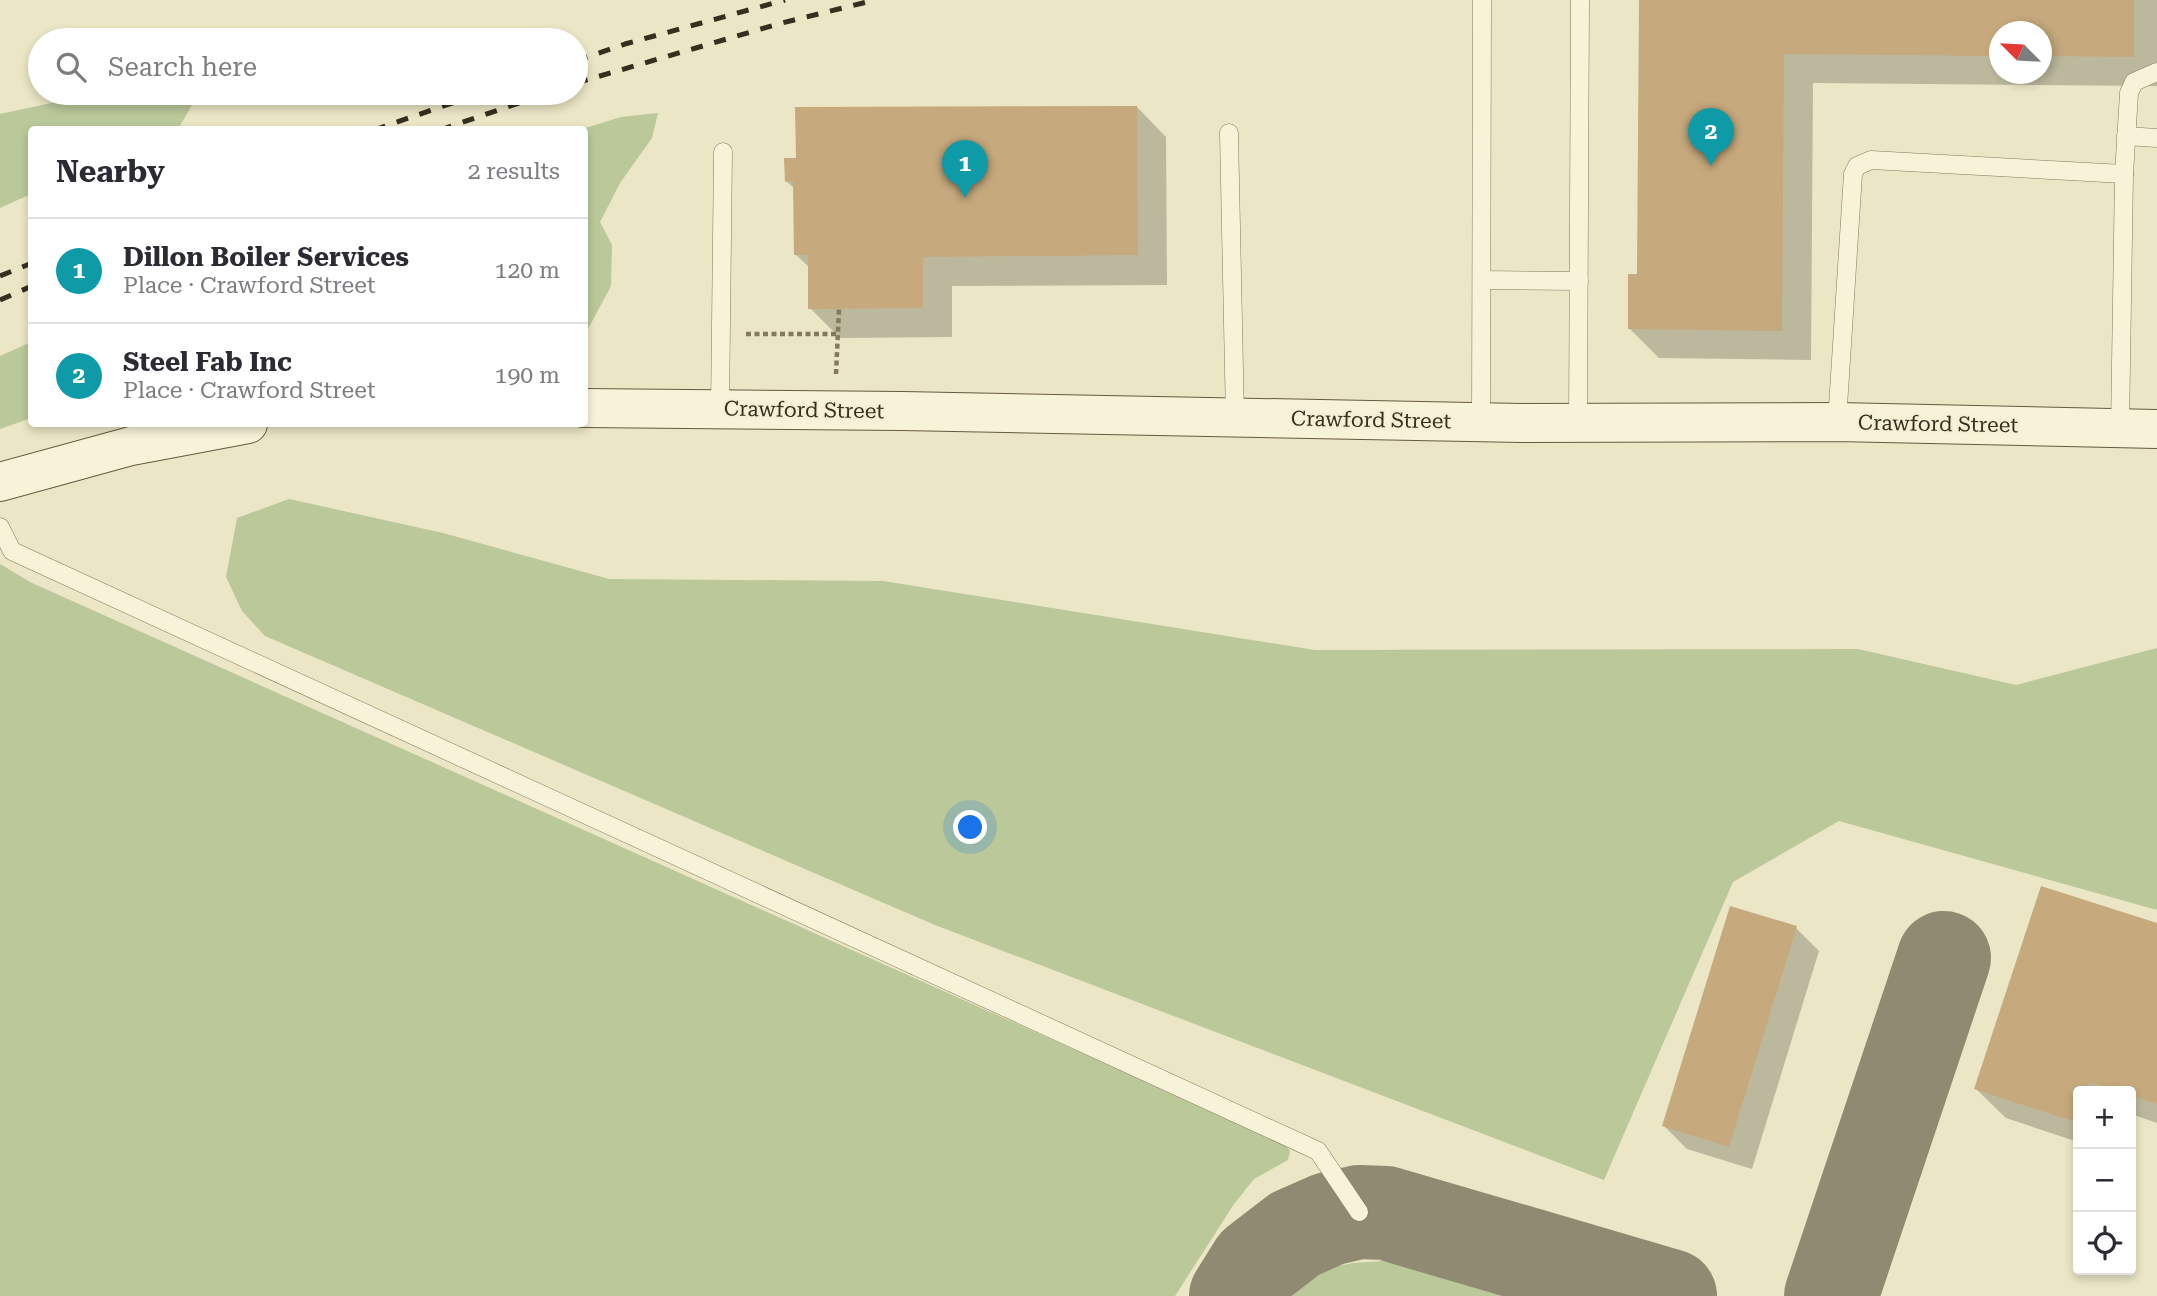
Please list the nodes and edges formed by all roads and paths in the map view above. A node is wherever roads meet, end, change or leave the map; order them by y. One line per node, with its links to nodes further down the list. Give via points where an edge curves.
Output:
1 (1482, 0): 9 (lane)
2 (1580, 0): 10 (lane)
3 (2157, 72): 5 (lane, via 2134,82)
4 (1229, 133): 17 (lane)
5 (2126, 136): 6 (lane); 8 (lane)
6 (2157, 138)
7 (723, 152): 12 (lane)
8 (2124, 174): 19 (lane, via 1871,160 1857,166); 22 (lane)
9 (1482, 280): 10 (lane); 18 (lane)
10 (1579, 281): 20 (lane)
11 (839, 309): 13 (path)
12 (721, 333): 13 (path); 15 (lane)
13 (839, 334): 16 (path)
14 (588, 408): 15 (main road, Crawford Street)
15 (720, 409): 16 (main road, Crawford Street)
16 (834, 411): 17 (main road, Crawford Street)
17 (1235, 418): 18 (main road, Crawford Street)
18 (1481, 422): 20 (main road, Crawford Street)
19 (1837, 422): 20 (main road, Crawford Street); 22 (main road, Crawford Street)
20 (1578, 423)
21 (232, 427): 24 (main road, via 131,446)
22 (2120, 428): 23 (main road, Crawford Street)
23 (2157, 429)
24 (0, 482)
25 (0, 527): 26 (lane, via 12,551 1318,1151)
26 (1359, 1212)

